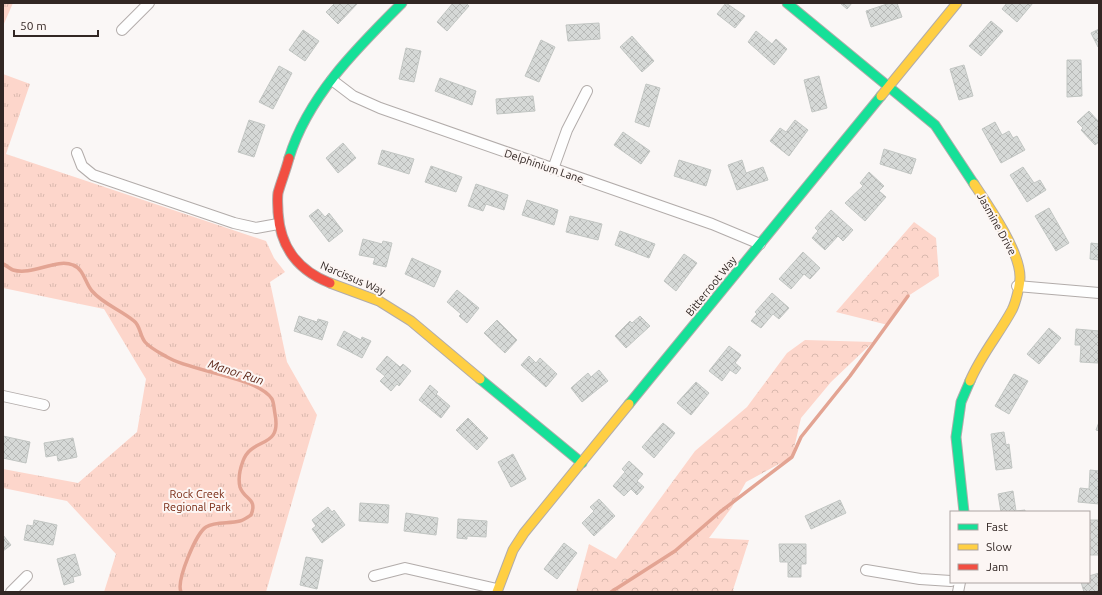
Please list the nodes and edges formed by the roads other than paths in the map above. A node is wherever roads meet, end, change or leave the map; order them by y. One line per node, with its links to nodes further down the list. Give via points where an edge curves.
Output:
1 (149, 3): 5 (street)
2 (402, 3): 6 (street, Narcissus Way, via 360,45)
3 (788, 3): 7 (street, Jasmine Drive)
4 (957, 3): 7 (street, Bitterroot Way)
5 (122, 30)
6 (332, 80): 10 (street, Delphinium Lane, via 353,96 380,108); 11 (street, Narcissus Way, via 310,110 292,146 278,195)
7 (890, 86): 12 (street, Bitterroot Way); 13 (street, Jasmine Drive, via 935,125 994,214 1016,259 1020,277)
8 (587, 91): 10 (street, via 567,130)
9 (77, 153): 11 (street, via 82,166 93,175 234,223 256,228)
10 (553, 169): 12 (street, Delphinium Lane, via 712,224)
11 (278, 224): 17 (street, Narcissus Way, via 286,247 304,269 320,279 379,301 411,321)
12 (760, 244): 17 (street, Bitterroot Way)
13 (1017, 286): 14 (street); 18 (street, Jasmine Drive, via 1013,308 976,366 960,402 956,437)
14 (1099, 293)
15 (3, 396): 16 (street)
16 (44, 405)
17 (582, 463): 23 (street, Bitterroot Way, via 524,533 513,550)
18 (964, 511)
19 (866, 570): 22 (street)
20 (27, 576): 24 (street)
21 (374, 576): 23 (street, via 405,568)
22 (950, 581)
23 (497, 590)
24 (11, 592)

